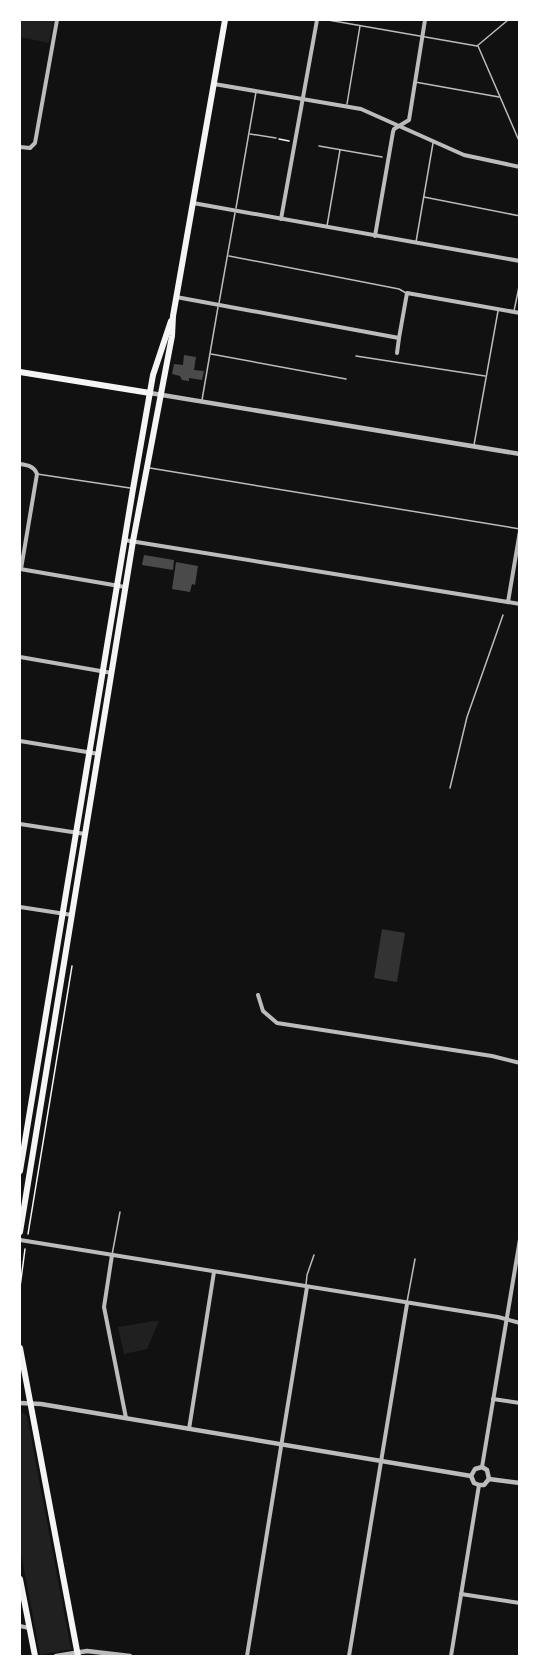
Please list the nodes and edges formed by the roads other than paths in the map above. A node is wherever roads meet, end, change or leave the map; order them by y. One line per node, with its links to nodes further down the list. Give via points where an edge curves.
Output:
1 (57, 20): 22 (street, via 35,143 30,148)
2 (225, 20): 11 (main road)
3 (317, 20): 14 (street)
4 (328, 20): 7 (lane)
5 (425, 20): 8 (street)
6 (508, 20): 9 (lane)
7 (360, 25): 8 (lane); 15 (lane)
8 (422, 36): 9 (lane); 10 (street)
9 (477, 45): 13 (lane)
10 (414, 82): 13 (lane); 16 (street, via 409,120)
11 (214, 83): 12 (street); 27 (main road)
12 (256, 91): 14 (street); 17 (lane)
13 (499, 97): 20 (lane)
14 (302, 99): 15 (street); 30 (street)
15 (347, 107): 16 (street)
16 (399, 126): 19 (street); 32 (street, via 393,132)
17 (249, 134): 18 (lane); 28 (lane)
18 (276, 138)
19 (434, 141): 25 (street, via 474,158); 26 (lane)
20 (519, 143)
21 (319, 146): 23 (lane)
22 (20, 147)
23 (340, 150): 24 (lane); 31 (lane)
24 (382, 157)
25 (519, 166)
26 (423, 197): 29 (lane); 33 (lane)
27 (192, 203): 28 (street); 38 (main road)
28 (236, 211): 30 (street); 34 (lane)
29 (519, 216)
30 (281, 219): 31 (street)
31 (327, 227): 32 (street)
32 (375, 236): 33 (street)
33 (416, 243): 35 (street)
34 (227, 256): 37 (lane); 39 (lane)
35 (519, 261)
36 (519, 282): 41 (lane)
37 (407, 293): 40 (street); 44 (street)
38 (176, 297): 39 (street); 43 (main road)
39 (219, 305): 44 (street); 46 (lane)
40 (498, 309): 41 (street); 49 (lane)
41 (514, 312): 42 (street)
42 (519, 313)
43 (173, 316): 51 (main road); 52 (main road)
44 (399, 338): 45 (street)
45 (397, 353)
46 (210, 354): 50 (lane); 53 (lane)
47 (356, 356): 49 (lane)
48 (20, 372): 51 (main road)
49 (486, 376): 54 (lane)
50 (346, 380)
51 (150, 393): 52 (street); 59 (main road)
52 (160, 394): 53 (street); 57 (main road)
53 (201, 402): 54 (street)
54 (474, 446): 55 (street)
55 (519, 454)
56 (20, 464): 58 (street, via 30,466)
57 (146, 467): 60 (lane); 62 (main road)
58 (36, 474): 59 (lane); 63 (street)
59 (133, 489): 61 (main road)
60 (519, 530): 66 (street)
61 (124, 540): 62 (street); 64 (main road)
62 (133, 541): 65 (main road); 66 (street)
63 (20, 569): 64 (street)
64 (116, 585): 65 (street); 70 (main road)
65 (126, 587): 71 (main road)
66 (508, 602): 67 (street)
67 (519, 604)
68 (503, 615): 75 (lane, via 466,717)
69 (20, 657): 70 (street)
70 (101, 671): 71 (street); 73 (main road)
71 (112, 673): 74 (main road)
72 (20, 741): 73 (street)
73 (88, 753): 74 (street); 77 (main road)
74 (99, 754): 78 (main road)
75 (450, 788)
76 (20, 824): 77 (street)
77 (75, 833): 78 (street); 80 (main road)
78 (86, 834): 81 (main road)
79 (20, 907): 80 (street)
80 (62, 914): 81 (street); 84 (main road)
81 (72, 915): 85 (main road)
82 (258, 995): 83 (street, via 263,1011 278,1023)
83 (519, 1063)
84 (32, 1098): 85 (main road); 86 (main road)
85 (42, 1099): 88 (main road)
86 (20, 1171)
87 (120, 1212): 91 (lane)
88 (20, 1232)
89 (519, 1239): 97 (street)
90 (20, 1240): 91 (street)
91 (112, 1255): 94 (street); 104 (street, via 104,1307)
92 (314, 1255): 95 (lane)
93 (415, 1259): 96 (lane)
94 (214, 1272): 95 (street); 105 (street)
95 (307, 1287): 96 (street); 106 (street)
96 (407, 1304): 97 (street); 107 (street)
97 (506, 1321): 98 (street); 100 (street)
98 (519, 1323)
99 (20, 1348): 103 (main road)
100 (493, 1399): 102 (street); 108 (street)
101 (20, 1403): 103 (street)
102 (519, 1403)
103 (31, 1404): 104 (street); 118 (main road)
104 (126, 1418): 105 (street)
105 (189, 1429): 106 (street)
106 (282, 1443): 107 (street); 122 (street)
107 (381, 1461): 109 (street); 123 (street)
108 (482, 1467): 109 (street); 110 (street)
109 (471, 1476): 112 (street)
110 (489, 1479): 111 (street); 112 (street)
111 (519, 1483)
112 (479, 1485): 114 (street)
113 (20, 1579): 117 (main road)
114 (461, 1594): 115 (street); 124 (street)
115 (519, 1604)
116 (20, 1626): 117 (street)
117 (29, 1628): 119 (main road)
118 (78, 1654): 120 (street); 121 (street, via 98,1651)
119 (35, 1656)
120 (56, 1656)
121 (129, 1656)
122 (247, 1656)
123 (349, 1656)
124 (451, 1656)

